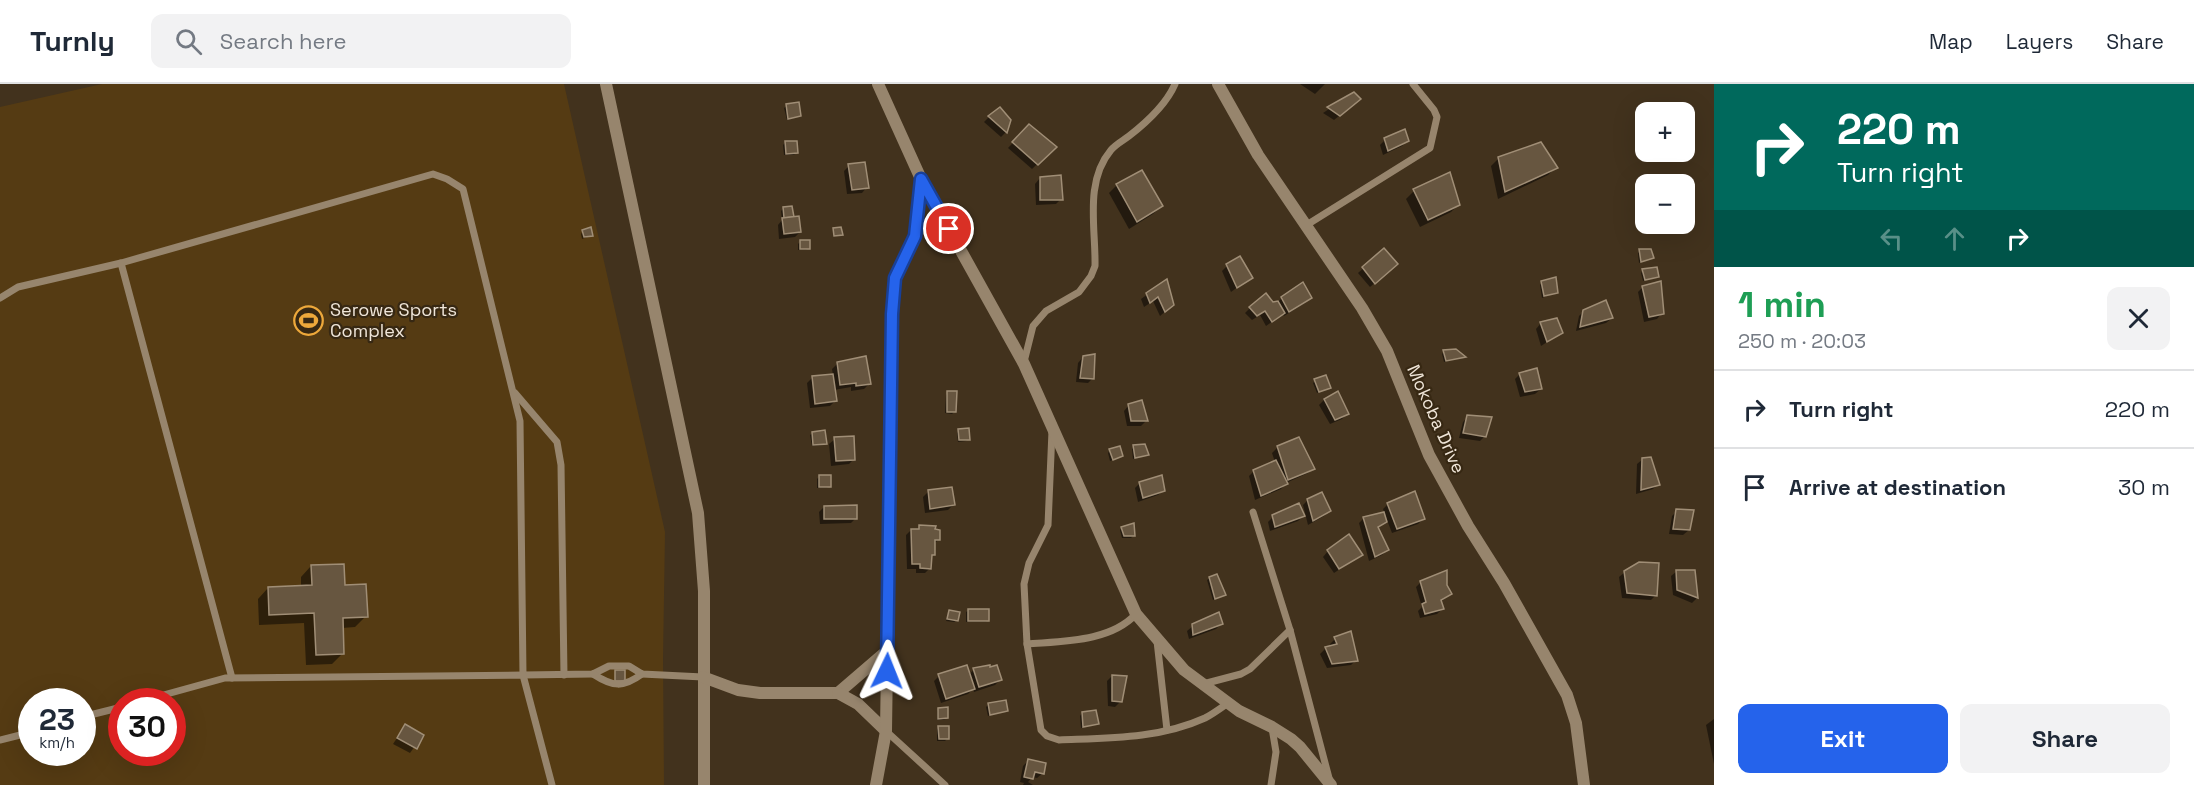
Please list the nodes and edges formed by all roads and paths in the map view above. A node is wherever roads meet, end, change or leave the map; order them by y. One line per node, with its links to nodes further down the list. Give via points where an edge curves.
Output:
1 (606, 84): 23 (street, via 698,513 704,591)
2 (878, 84): 6 (street)
3 (1175, 84): 10 (lane, via 1148,121 1111,150 1099,172 1094,190 1095,266 1079,292 1046,311 1033,326)
4 (1218, 84): 7 (street, Mokoba Drive)
5 (1413, 84): 7 (lane, via 1437,117 1430,148)
6 (921, 179): 10 (street); 18 (street, via 915,236 895,278 892,314)
7 (1305, 226): 40 (street, Mokoba Drive, via 1387,351 1430,455 1567,695 1576,723)
8 (121, 263): 9 (lane, via 18,287); 11 (lane, via 433,174 463,189); 24 (lane)
9 (0, 298)
10 (1024, 364): 12 (street)
11 (513, 391): 21 (lane, via 520,421); 22 (lane, via 557,442 561,465)
12 (1052, 426): 14 (street); 17 (lane, via 1048,525 1029,563 1024,584)
13 (1253, 512): 15 (lane)
14 (1136, 614): 16 (street); 17 (lane, via 1111,632)
15 (1290, 630): 25 (lane, via 1250,669); 34 (lane)
16 (1157, 640): 25 (street, via 1184,670); 30 (lane)
17 (1027, 644): 30 (lane, via 1041,730 1047,736 1059,740 1138,737)
18 (888, 650): 27 (street); 31 (street)
19 (593, 674): 20 (lane, via 609,666 629,666); 20 (lane, via 608,683 628,684); 22 (lane)
20 (642, 674): 23 (lane)
21 (523, 675): 22 (lane); 24 (lane); 35 (lane)
22 (564, 675)
23 (703, 677): 27 (street, via 738,690 760,693); 36 (street)
24 (232, 678): 26 (lane)
25 (1203, 684): 28 (street)
26 (186, 689)
27 (838, 693): 31 (street, via 858,704)
28 (1228, 703): 29 (street); 30 (lane, via 1205,718)
29 (1272, 727): 34 (street, via 1300,747); 39 (lane, via 1276,752)
30 (1167, 730)
31 (886, 731): 37 (street); 38 (lane)
32 (18, 736): 33 (lane)
33 (0, 740)
34 (1330, 783)
35 (552, 785)
36 (704, 785)
37 (876, 785)
38 (945, 785)
39 (1271, 785)
40 (1584, 785)

